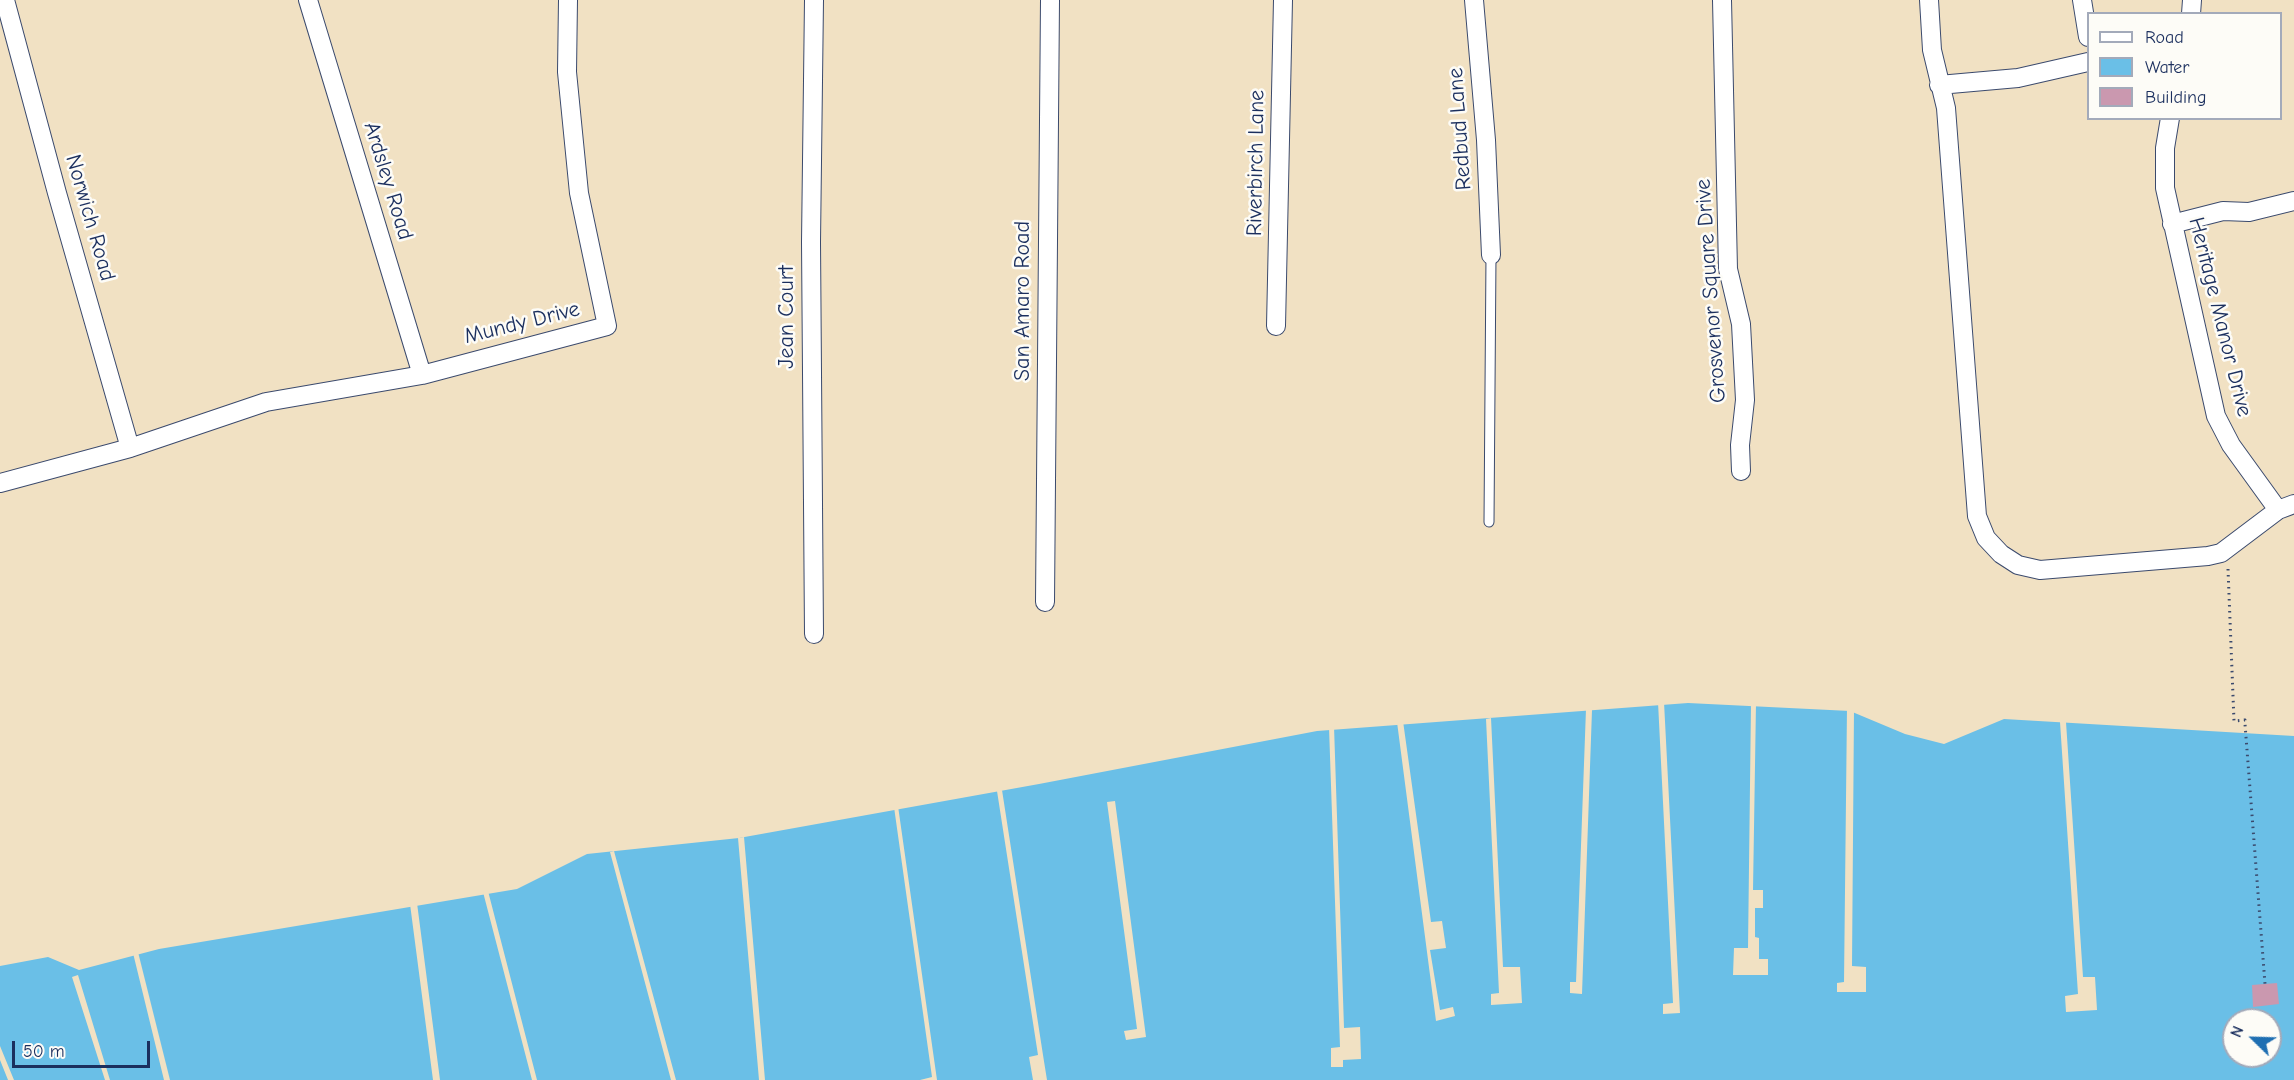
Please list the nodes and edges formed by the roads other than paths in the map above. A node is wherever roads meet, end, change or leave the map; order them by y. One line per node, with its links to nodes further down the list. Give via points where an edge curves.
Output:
1 (5, 0): 20 (street, Norwich Road)
2 (308, 0): 19 (street, Ardsley Road)
3 (568, 0): 19 (street, Mundy Drive, via 567,72 579,193 607,326)
4 (814, 0): 26 (street, Jean Court)
5 (1050, 0): 25 (street, San Amaro Road)
6 (1283, 0): 18 (street, Riverbirch Lane)
7 (1474, 0): 17 (street, Redbud Lane)
8 (1722, 0): 21 (street, Grosvenor Square Drive, via 1728,269 1741,324 1744,389)
9 (1929, 0): 13 (street, via 1932,50)
10 (2082, 0): 11 (street)
11 (2087, 32)
12 (2087, 62): 13 (street, via 2018,78)
13 (1940, 85): 23 (street, via 1946,108 1977,516 1986,538 2018,565 2040,570 2196,557 2221,553)
14 (2170, 120): 16 (street, Heritage Manor Drive, via 2165,188)
15 (2294, 201): 16 (street, via 2249,212 2223,211)
16 (2172, 224): 23 (street, Heritage Manor Drive, via 2216,416 2231,445)
17 (1491, 255): 24 (lane)
18 (1276, 326)
19 (422, 375): 20 (street, Mundy Drive, via 266,402)
20 (130, 448): 22 (street, Mundy Drive)
21 (1741, 471)
22 (0, 483)
23 (2286, 507)
24 (1489, 522)
25 (1045, 602)
26 (814, 634)

